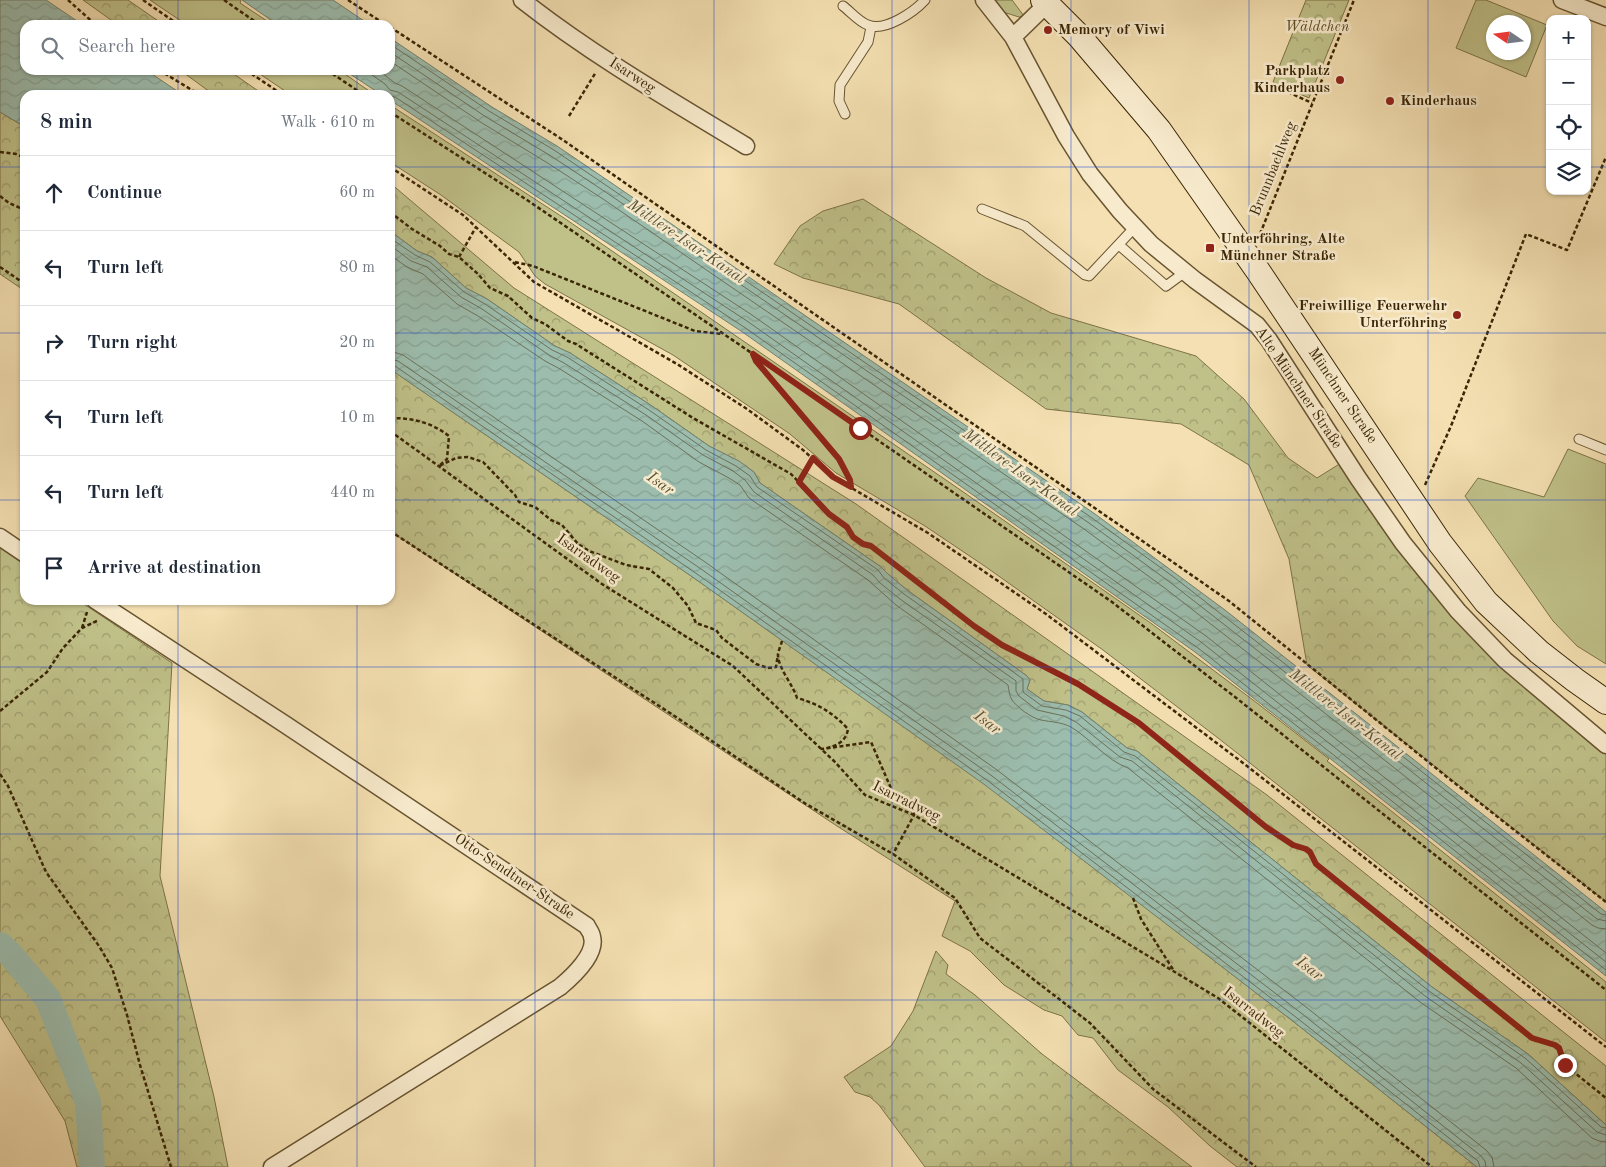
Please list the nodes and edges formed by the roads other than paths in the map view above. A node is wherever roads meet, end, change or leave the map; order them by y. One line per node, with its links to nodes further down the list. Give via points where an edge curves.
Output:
1 (522, 0): 11 (street, Isarweg, via 551,23)
2 (925, 0): 8 (lane, via 891,23)
3 (984, 0): 9 (street, Alte Münchner Straße)
4 (1562, 0): 7 (street)
5 (1047, 1): 9 (street); 21 (main road, Münchner Straße, via 1159,130 1258,271 1440,543 1486,602 1539,652)
6 (843, 6): 8 (lane)
7 (1606, 15)
8 (871, 26): 10 (lane, via 868,42 840,85 839,101)
9 (1013, 37): 13 (street, Alte Münchner Straße, via 1080,159)
10 (845, 114)
11 (746, 146)
12 (982, 209): 14 (lane, via 1024,226 1085,275 1089,276)
13 (1135, 227): 14 (lane); 15 (street, Alte Münchner Straße)
14 (1119, 245): 15 (lane, via 1166,286)
15 (1185, 272): 22 (street, Alte Münchner Straße, via 1257,325 1358,478 1458,611 1505,660)
16 (1579, 439): 17 (lane)
17 (1606, 450)
18 (0, 538): 19 (street)
19 (20, 551)
20 (103, 605): 23 (street, Otto-Sendtner-Straße, via 587,926 593,938 590,953 575,974 560,987)
21 (1606, 702)
22 (1606, 745)
23 (272, 1167)

